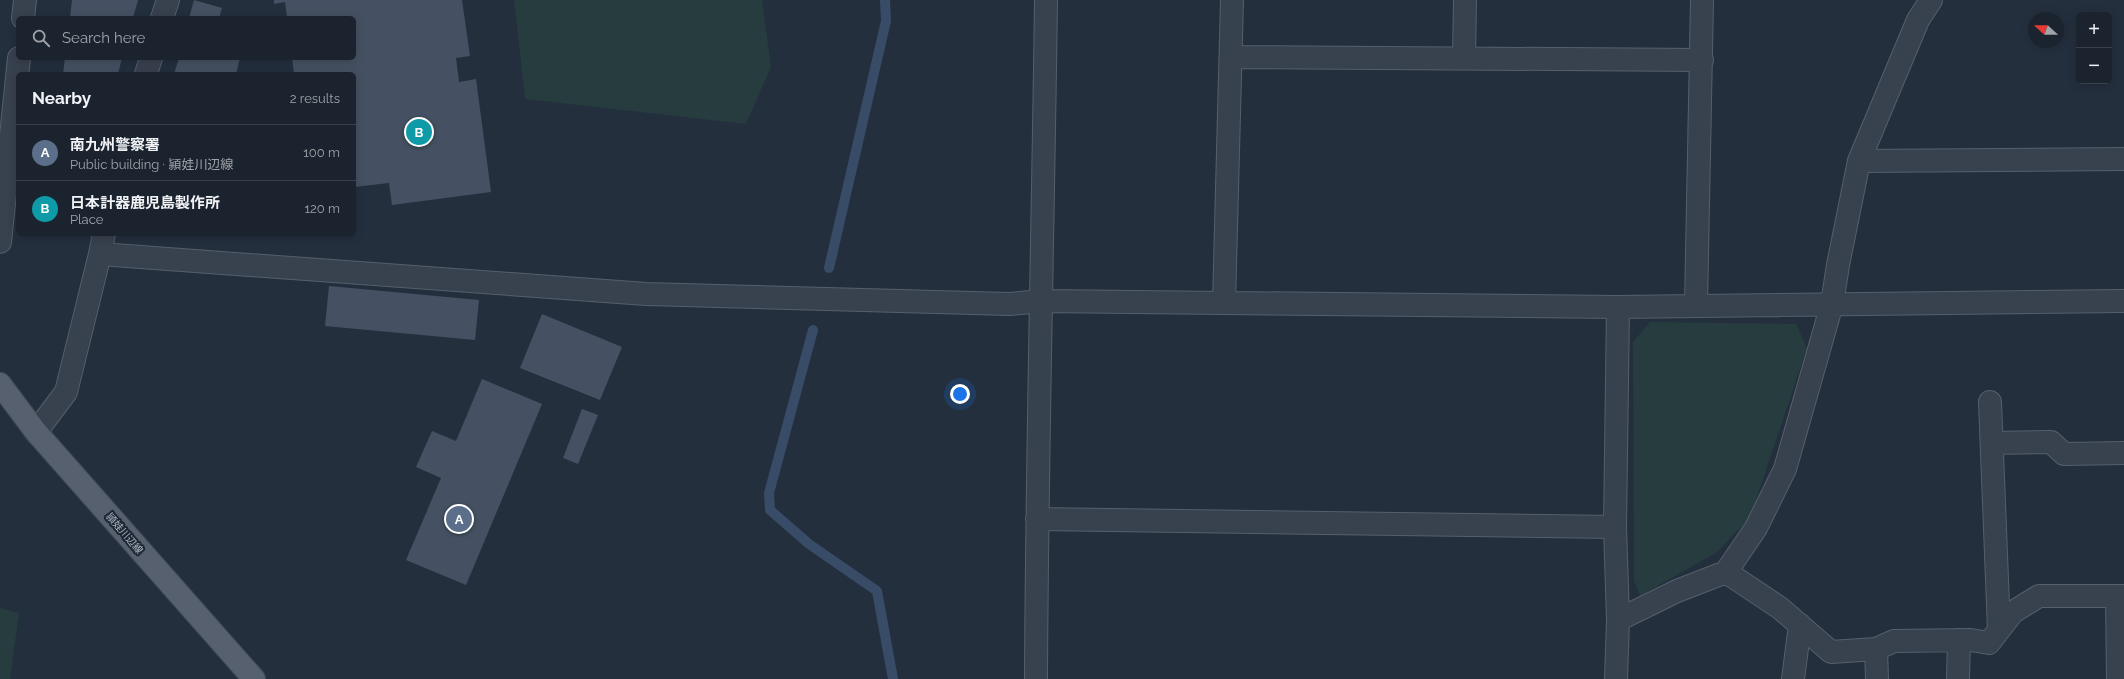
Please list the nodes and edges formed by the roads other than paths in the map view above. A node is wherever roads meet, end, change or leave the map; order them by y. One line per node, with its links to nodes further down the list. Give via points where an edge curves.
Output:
1 (25, 0): 8 (street)
2 (168, 0): 9 (street)
3 (1046, 0): 22 (street)
4 (1232, 0): 10 (street)
5 (1465, 0): 11 (street)
6 (1702, 0): 14 (street)
7 (1931, 0): 19 (street, via 1918,20)
8 (23, 16)
9 (163, 16)
10 (1231, 57): 11 (street); 24 (street)
11 (1464, 58): 14 (street)
12 (19, 60): 15 (street)
13 (150, 60): 16 (street)
14 (1702, 60): 26 (street)
15 (18, 72)
16 (147, 72)
17 (16, 87): 20 (street)
18 (2124, 159): 19 (street)
19 (1859, 161): 25 (street)
20 (0, 242)
21 (102, 244): 22 (street, via 646,294 1009,304); 30 (street, via 66,392)
22 (1042, 301): 24 (street); 33 (street)
23 (2124, 301): 25 (street)
24 (1224, 303): 27 (street)
25 (1832, 304): 26 (street); 35 (street, via 1785,469 1756,528)
26 (1696, 306): 27 (street)
27 (1618, 307): 34 (street)
28 (0, 384): 30 (main road, 頴娃川辺線)
29 (1990, 402): 31 (street)
30 (36, 432): 42 (main road, 頴娃川辺線)
31 (1992, 443): 32 (street, via 2052,442 2064,454); 39 (street)
32 (2124, 453)
33 (1037, 519): 34 (street); 43 (street)
34 (1615, 527): 37 (street)
35 (1726, 572): 37 (street, via 1677,591); 38 (street)
36 (2121, 596): 39 (street, via 2039,596 2013,612); 48 (street)
37 (1618, 620): 44 (street)
38 (1800, 624): 41 (street, via 1831,652); 45 (street)
39 (1999, 630): 40 (street, via 1989,643)
40 (1958, 640): 41 (street, via 1894,641); 47 (street)
41 (1876, 648): 46 (street)
42 (254, 679)
43 (1036, 679)
44 (1616, 679)
45 (1792, 679)
46 (1877, 679)
47 (1958, 679)
48 (2118, 679)

